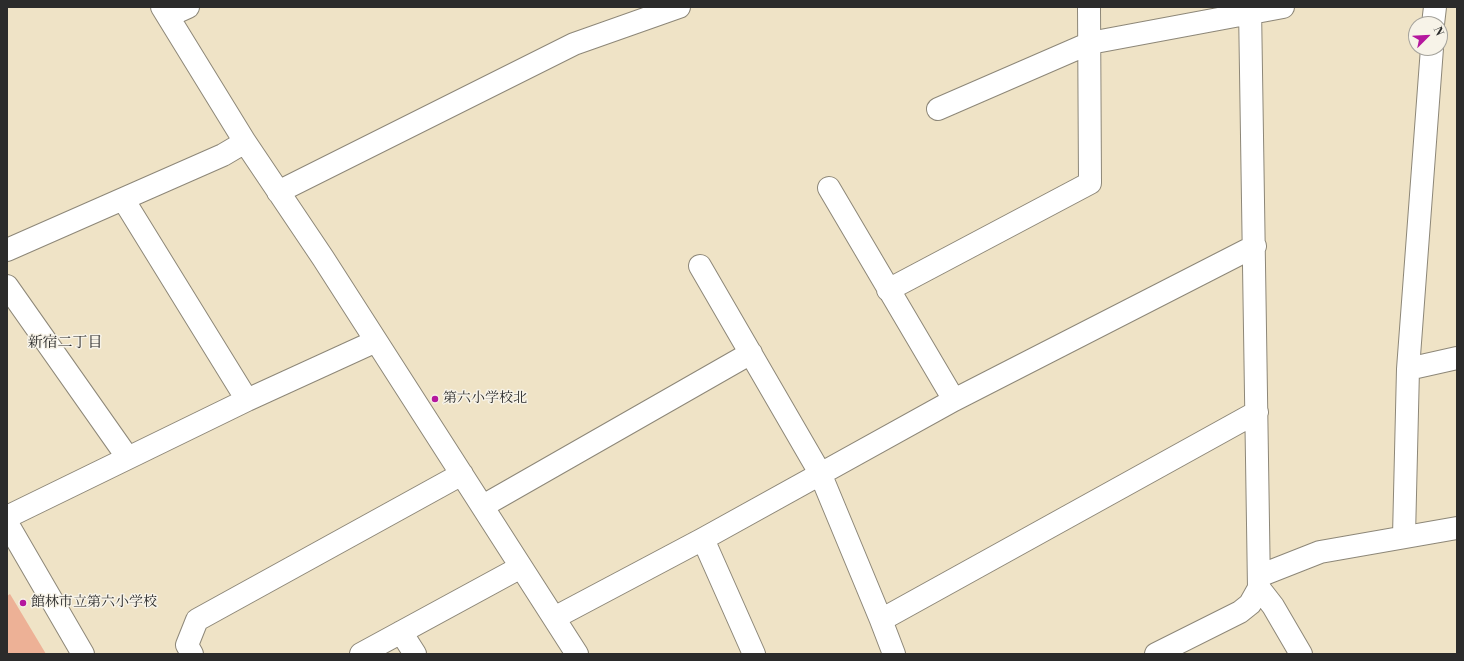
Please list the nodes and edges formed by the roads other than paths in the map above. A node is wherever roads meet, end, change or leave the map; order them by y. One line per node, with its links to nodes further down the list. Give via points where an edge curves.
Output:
1 (188, 7): 6 (street)
2 (678, 7): 12 (street, via 574,44)
3 (1090, 7): 7 (street)
4 (1283, 7): 5 (street)
5 (1250, 10): 7 (street); 14 (street)
6 (165, 11): 10 (street)
7 (1090, 43): 9 (street); 18 (street, via 1090,183)
8 (1431, 56): 22 (street)
9 (938, 109)
10 (245, 142): 12 (street); 13 (street, via 223,155)
11 (829, 188): 18 (street)
12 (278, 192): 19 (street)
13 (123, 199): 15 (street); 23 (street)
14 (1255, 246): 24 (street); 25 (street)
15 (7, 250)
16 (700, 266): 20 (street)
17 (7, 286): 26 (street)
18 (888, 290): 24 (street)
19 (376, 341): 23 (street); 28 (street)
20 (751, 353): 27 (street); 29 (street)
21 (1457, 358): 22 (street)
22 (1408, 368): 33 (street)
23 (247, 400): 26 (street)
24 (954, 400): 27 (street)
25 (1257, 412): 36 (street); 38 (street)
26 (128, 458): 30 (street)
27 (820, 473): 34 (street); 38 (street)
28 (462, 474): 29 (street); 41 (street, via 197,620 187,645)
29 (483, 506): 35 (street)
30 (7, 517)
31 (7, 523): 40 (street)
32 (1457, 528): 33 (street)
33 (1404, 536): 36 (street, via 1320,552)
34 (703, 539): 37 (street); 45 (street)
35 (521, 566): 37 (street); 39 (street)
36 (1259, 582): 47 (street, via 1250,604 1240,612); 48 (street)
37 (554, 618): 44 (street)
38 (881, 620): 46 (street)
39 (401, 632): 42 (street); 43 (street)
40 (83, 654)
41 (192, 654)
42 (361, 654)
43 (416, 654)
44 (577, 654)
45 (754, 654)
46 (894, 654)
47 (1156, 654)
48 (1301, 654)

